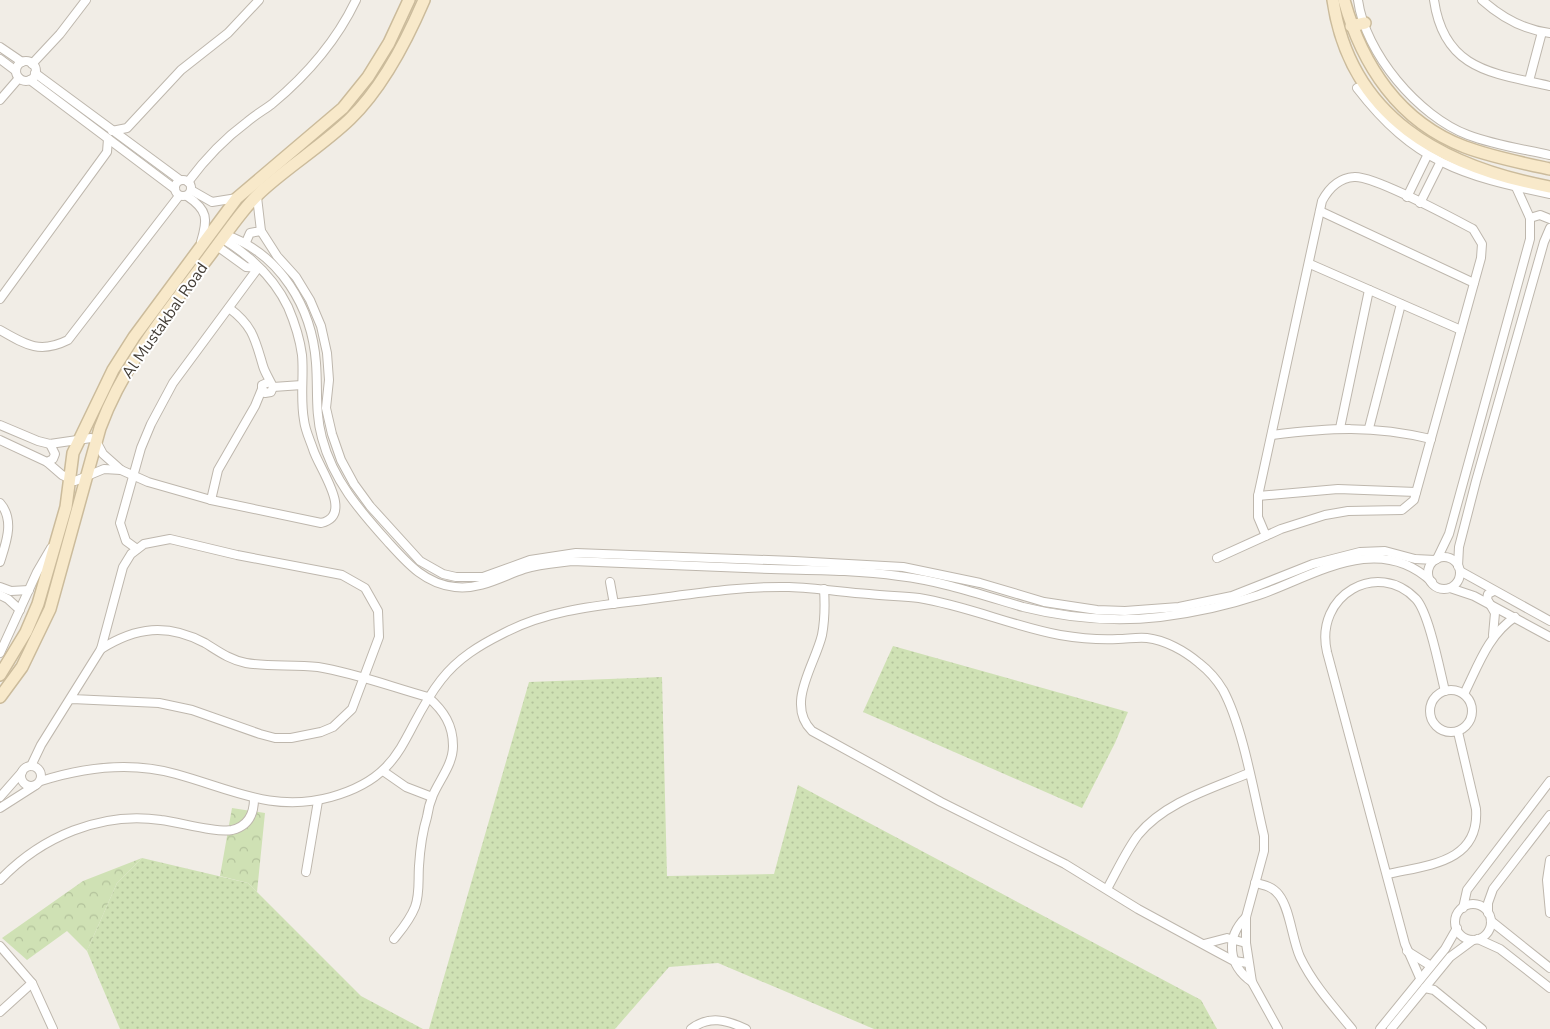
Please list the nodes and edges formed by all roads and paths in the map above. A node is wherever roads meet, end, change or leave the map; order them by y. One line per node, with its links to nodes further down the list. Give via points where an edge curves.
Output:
1 (86, 0): 17 (street)
2 (259, 0): 26 (street, via 228,33 181,70)
3 (356, 0): 41 (street, via 332,44 315,64 206,158)
4 (409, 0): 45 (main road, Al Mustakbal Road, via 389,43 343,108)
5 (424, 0): 43 (main road, Al Mustakbal Road, via 400,50 378,86 352,118)
6 (1333, 0): 25 (main road, via 1339,31 1351,61 1368,89)
7 (1344, 0): 12 (main road)
8 (1358, 0): 11 (street)
9 (1434, 0): 20 (street, via 1442,30 1462,58 1473,66)
10 (1482, 0): 13 (street, via 1506,18)
11 (1365, 23): 12 (main road); 30 (street, via 1386,66 1418,104 1459,131)
12 (1351, 26): 24 (main road, via 1372,69)
13 (1546, 32): 20 (street)
14 (0, 46): 16 (street)
15 (0, 60): 18 (street)
16 (22, 62): 17 (street); 18 (street)
17 (32, 64): 19 (street)
18 (18, 74): 19 (street); 23 (street)
19 (32, 77): 27 (street); 28 (street)
20 (1529, 81): 21 (street)
21 (1550, 86)
22 (1357, 88): 34 (street, via 1391,128)
23 (0, 100)
24 (1400, 104): 25 (main road); 35 (main road, via 1443,137)
25 (1390, 113): 38 (main road, via 1418,138)
26 (127, 128): 27 (street); 29 (street)
27 (112, 131): 29 (street)
28 (108, 139): 31 (street); 32 (street)
29 (128, 143): 41 (street, via 180,180)
30 (1502, 145): 33 (street); 35 (street)
31 (120, 148): 32 (street); 41 (street)
32 (107, 152): 59 (street)
33 (1550, 155)
34 (1427, 156): 36 (street); 44 (street)
35 (1499, 157): 37 (main road)
36 (1440, 163): 38 (street); 46 (street)
37 (1550, 169)
38 (1486, 176): 39 (street); 40 (main road)
39 (1516, 187): 42 (street); 48 (street)
40 (1550, 187)
41 (184, 190): 45 (street, via 212,202); 54 (street, via 203,210 207,223); 64 (street, via 68,340 44,349)
42 (1550, 194)
43 (257, 197): 51 (street); 52 (main road, Al Mustakbal Road)
44 (1407, 197): 46 (street); 47 (street, via 1370,179 1354,176 1327,191)
45 (237, 198): 54 (main road, Al Mustakbal Road)
46 (1420, 203): 57 (street, via 1473,229 1479,236 1482,253)
47 (1320, 211): 55 (street); 57 (street)
48 (1530, 218): 49 (street, via 1540,215); 60 (street, via 1530,239)
49 (1550, 219)
50 (1550, 228): 62 (street)
51 (261, 231): 53 (street, via 250,232); 98 (street, via 296,277 320,326 329,380 326,408 341,460 370,506 431,569 456,577 482,577 530,560 576,553)
52 (222, 240): 53 (street); 56 (street, via 246,267); 69 (main road, Al Mustakbal Road, via 144,345 123,377)
53 (246, 242): 98 (street, via 270,261 290,284 304,311 316,360 317,411 322,439 345,490 361,512 425,578 455,587 471,587 524,569 572,561)
54 (200, 245): 68 (main road, Al Mustakbal Road, via 134,337)
55 (1310, 264): 58 (street); 73 (street)
56 (258, 268): 63 (street); 66 (street, via 288,308 302,355)
57 (1474, 283): 65 (street)
58 (1369, 290): 61 (street); 71 (street)
59 (0, 299)
60 (1513, 301): 62 (street); 83 (street)
61 (1401, 304): 65 (street); 72 (street)
62 (1526, 304): 85 (street)
63 (229, 308): 67 (street, via 240,316 255,336); 82 (street, via 161,403)
64 (0, 330)
65 (1461, 330): 75 (street)
66 (302, 384): 67 (street); 89 (street, via 304,420 316,460 336,501 333,517 321,523)
67 (267, 387): 89 (street, via 218,470)
68 (96, 404): 69 (main road, via 96,412); 74 (main road, Al Mustakbal Road)
69 (103, 420): 77 (main road, Al Mustakbal Road)
70 (0, 425): 78 (street)
71 (1340, 428): 72 (street); 73 (street)
72 (1369, 428): 75 (street)
73 (1272, 435): 87 (street)
74 (78, 439): 77 (street); 78 (street); 84 (main road, Al Mustakbal Road)
75 (1431, 439): 86 (street)
76 (0, 440): 79 (street)
77 (96, 441): 80 (street, via 103,454); 81 (main road, Al Mustakbal Road)
78 (50, 444): 79 (street, via 56,454)
79 (47, 462): 84 (street)
80 (121, 470): 81 (street, via 104,469); 82 (street)
81 (89, 475): 84 (street, via 76,481); 88 (main road, Al Mustakbal Road)
82 (134, 476): 89 (street); 94 (street, via 120,523 122,536)
83 (1464, 478): 85 (street); 96 (street, via 1449,534)
84 (68, 479): 91 (main road, Al Mustakbal Road)
85 (1476, 481): 99 (street, via 1459,547)
86 (1416, 492): 87 (street, via 1338,489); 92 (street, via 1414,500 1402,510 1348,511 1325,515)
87 (1258, 496): 92 (street, via 1258,517)
88 (82, 497): 91 (main road, via 70,500); 121 (main road, Al Mustakbal Road, via 50,609 22,667)
89 (211, 500)
90 (0, 503): 97 (street, via 9,522)
91 (66, 507): 93 (main road, Al Mustakbal Road)
92 (1266, 536): 95 (street)
93 (57, 538): 105 (street); 117 (main road, Al Mustakbal Road, via 35,611)
94 (136, 549): 115 (street, via 123,567); 118 (street, via 152,541 170,539 354,580 373,599 380,624)
95 (1217, 558)
96 (1436, 560): 98 (street, via 1415,559 1384,551 1360,552 1313,564 1232,596 1179,607 1125,611 1044,602 980,583 903,567); 99 (street, via 1451,559); 101 (street, via 1429,568)
97 (0, 562)
98 (794, 566): 101 (street, via 898,576 949,585 1050,612 1103,618 1157,617 1210,609 1262,594 1334,564 1362,559 1404,564)
99 (1459, 568): 103 (street, via 1456,584); 106 (street)
100 (610, 582): 108 (street)
101 (1432, 582): 103 (street, via 1437,587)
102 (0, 587): 105 (street, via 11,591)
103 (1450, 588): 109 (street)
104 (824, 589): 108 (street, via 750,588); 128 (street, via 918,598 1063,635 1115,640 1148,638 1166,643 1198,662 1223,689); 142 (street, via 822,636 800,698 800,708 808,726 818,735 941,802 1031,845)
105 (28, 590): 110 (street)
106 (1494, 591): 109 (street, via 1488,594 1487,599); 112 (street)
107 (0, 595): 110 (street)
108 (614, 604): 122 (street, via 546,616 507,631 466,654)
109 (1492, 606): 111 (street); 114 (street, via 1496,620)
110 (20, 610): 116 (street)
111 (1515, 617): 113 (street); 114 (street)
112 (1550, 621)
113 (1550, 637)
114 (1492, 639): 120 (street)
115 (101, 649): 118 (street, via 120,637 141,631 163,630 185,634 224,656 246,663 318,667); 123 (street)
116 (0, 653)
117 (0, 675)
118 (365, 679): 122 (street); 123 (street, via 344,719 321,732 291,738 260,734 192,710 159,703)
119 (1445, 691): 120 (street, via 1455,690); 124 (street, via 1434,698 1431,718 1438,728); 139 (street, via 1424,613 1417,600 1407,592 1388,584 1368,584 1355,588 1334,605 1326,625 1325,642)
120 (1464, 694): 124 (street, via 1471,704 1472,716)
121 (0, 697)
122 (428, 698): 126 (street, via 408,740); 131 (street, via 448,719 453,741 450,762)
123 (72, 699): 125 (street)
124 (1458, 732): 139 (street, via 1476,809 1472,837 1453,857)
125 (31, 766): 127 (street); 130 (street, via 40,771)
126 (383, 771): 131 (street, via 406,788); 134 (street, via 362,785)
127 (22, 772): 130 (street, via 24,783 30,786); 132 (street)
128 (1249, 773): 141 (street, via 1264,836 1264,851); 142 (street, via 1179,803 1156,817 1134,841)
129 (1550, 781): 143 (street, via 1467,890)
130 (38, 783): 133 (street, via 73,771 140,767 174,773); 135 (street)
131 (432, 796): 150 (street, via 422,843 420,887 415,906 407,924)
132 (0, 797)
133 (254, 799): 134 (street, via 276,803); 140 (street, via 254,808 246,824 229,830 133,818 83,827 37,848)
134 (318, 801): 138 (street)
135 (0, 808)
136 (1550, 815): 146 (street, via 1493,889 1488,903)
137 (1550, 860): 144 (street, via 1547,880)
138 (306, 872)
139 (1388, 874): 156 (street)
140 (0, 880)
141 (1255, 883): 145 (street); 175 (street, via 1264,884 1278,894 1306,969)
142 (1106, 889): 153 (street)
143 (1463, 908): 146 (street, via 1474,905 1484,909); 147 (street, via 1456,919)
144 (1550, 913)
145 (1246, 916): 148 (street); 152 (street)
146 (1489, 917): 151 (street, via 1486,934); 160 (street)
147 (1456, 928): 149 (street); 151 (street, via 1463,937)
148 (1232, 938): 152 (street); 153 (street); 157 (street)
149 (1452, 938): 155 (street, via 1460,941); 159 (street)
150 (394, 939)
151 (1476, 940): 155 (street); 166 (street, via 1500,949)
152 (1246, 943): 158 (street)
153 (1204, 944): 157 (street)
154 (0, 946): 164 (street)
155 (1462, 947): 162 (street)
156 (1407, 951): 159 (street); 161 (street)
157 (1234, 961): 158 (street); 163 (street)
158 (1248, 963): 163 (street)
159 (1431, 966): 161 (street)
160 (1550, 968)
161 (1420, 978): 168 (street)
162 (1431, 981): 165 (street); 167 (street)
163 (1252, 982): 174 (street)
164 (32, 984): 170 (street); 171 (street)
165 (1425, 988): 167 (street); 169 (street)
166 (1550, 988)
167 (1434, 990): 178 (street)
168 (1404, 998): 169 (street); 176 (street)
169 (1412, 1004): 177 (street)
170 (0, 1012)
171 (53, 1029)
172 (691, 1029): 173 (street, via 706,1021 719,1020)
173 (746, 1029)
174 (1278, 1029)
175 (1352, 1029)
176 (1380, 1029)
177 (1391, 1029)
178 (1482, 1029)

